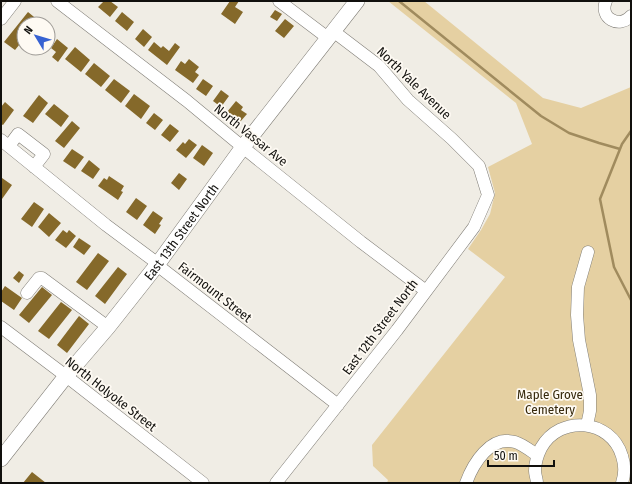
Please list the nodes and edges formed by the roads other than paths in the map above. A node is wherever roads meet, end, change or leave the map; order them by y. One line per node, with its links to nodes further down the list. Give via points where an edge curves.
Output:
1 (15, 1): 7 (street)
2 (57, 1): 10 (street, North Vassar Ave)
3 (279, 1): 8 (street, North Yale Avenue)
4 (357, 1): 8 (main road, East 13th Street North)
5 (603, 2): 6 (street, via 607,16 611,20 622,22)
6 (631, 16)
7 (1, 19)
8 (330, 34): 10 (main road, East 13th Street North); 12 (street, North Yale Avenue, via 379,66 408,100 452,138 479,166)
9 (5, 143): 11 (street, Fairmount Street); 11 (street, via 18,134 44,154)
10 (243, 147): 14 (main road, East 13th Street North); 15 (street, North Vassar Ave)
11 (34, 167): 14 (street, Fairmount Street, via 153,260)
12 (483, 180): 15 (street, East 12th Street North, via 488,195 474,227)
13 (588, 252): 21 (street, via 578,287 577,315 579,340 590,395)
14 (156, 265): 18 (main road, East 13th Street North); 20 (street, Fairmount Street)
15 (426, 291): 20 (street, East 12th Street North)
16 (27, 293): 18 (street, via 39,278 42,278)
17 (1, 327): 19 (street, North Holyoke Street)
18 (108, 327): 19 (main road, East 13th Street North)
19 (66, 376): 23 (main road, East 13th Street North); 25 (street, North Holyoke Street)
20 (338, 405): 26 (street, East 12th Street North)
21 (587, 425): 22 (street, via 572,425 557,431 545,441); 29 (street, via 601,429 612,438 620,450 624,463)
22 (538, 454): 27 (street, via 516,442 498,443 479,458); 28 (street, via 535,470)
23 (1, 459)
24 (631, 481): 29 (street)
25 (203, 483)
26 (276, 483)
27 (466, 483)
28 (537, 483)
29 (622, 483)

